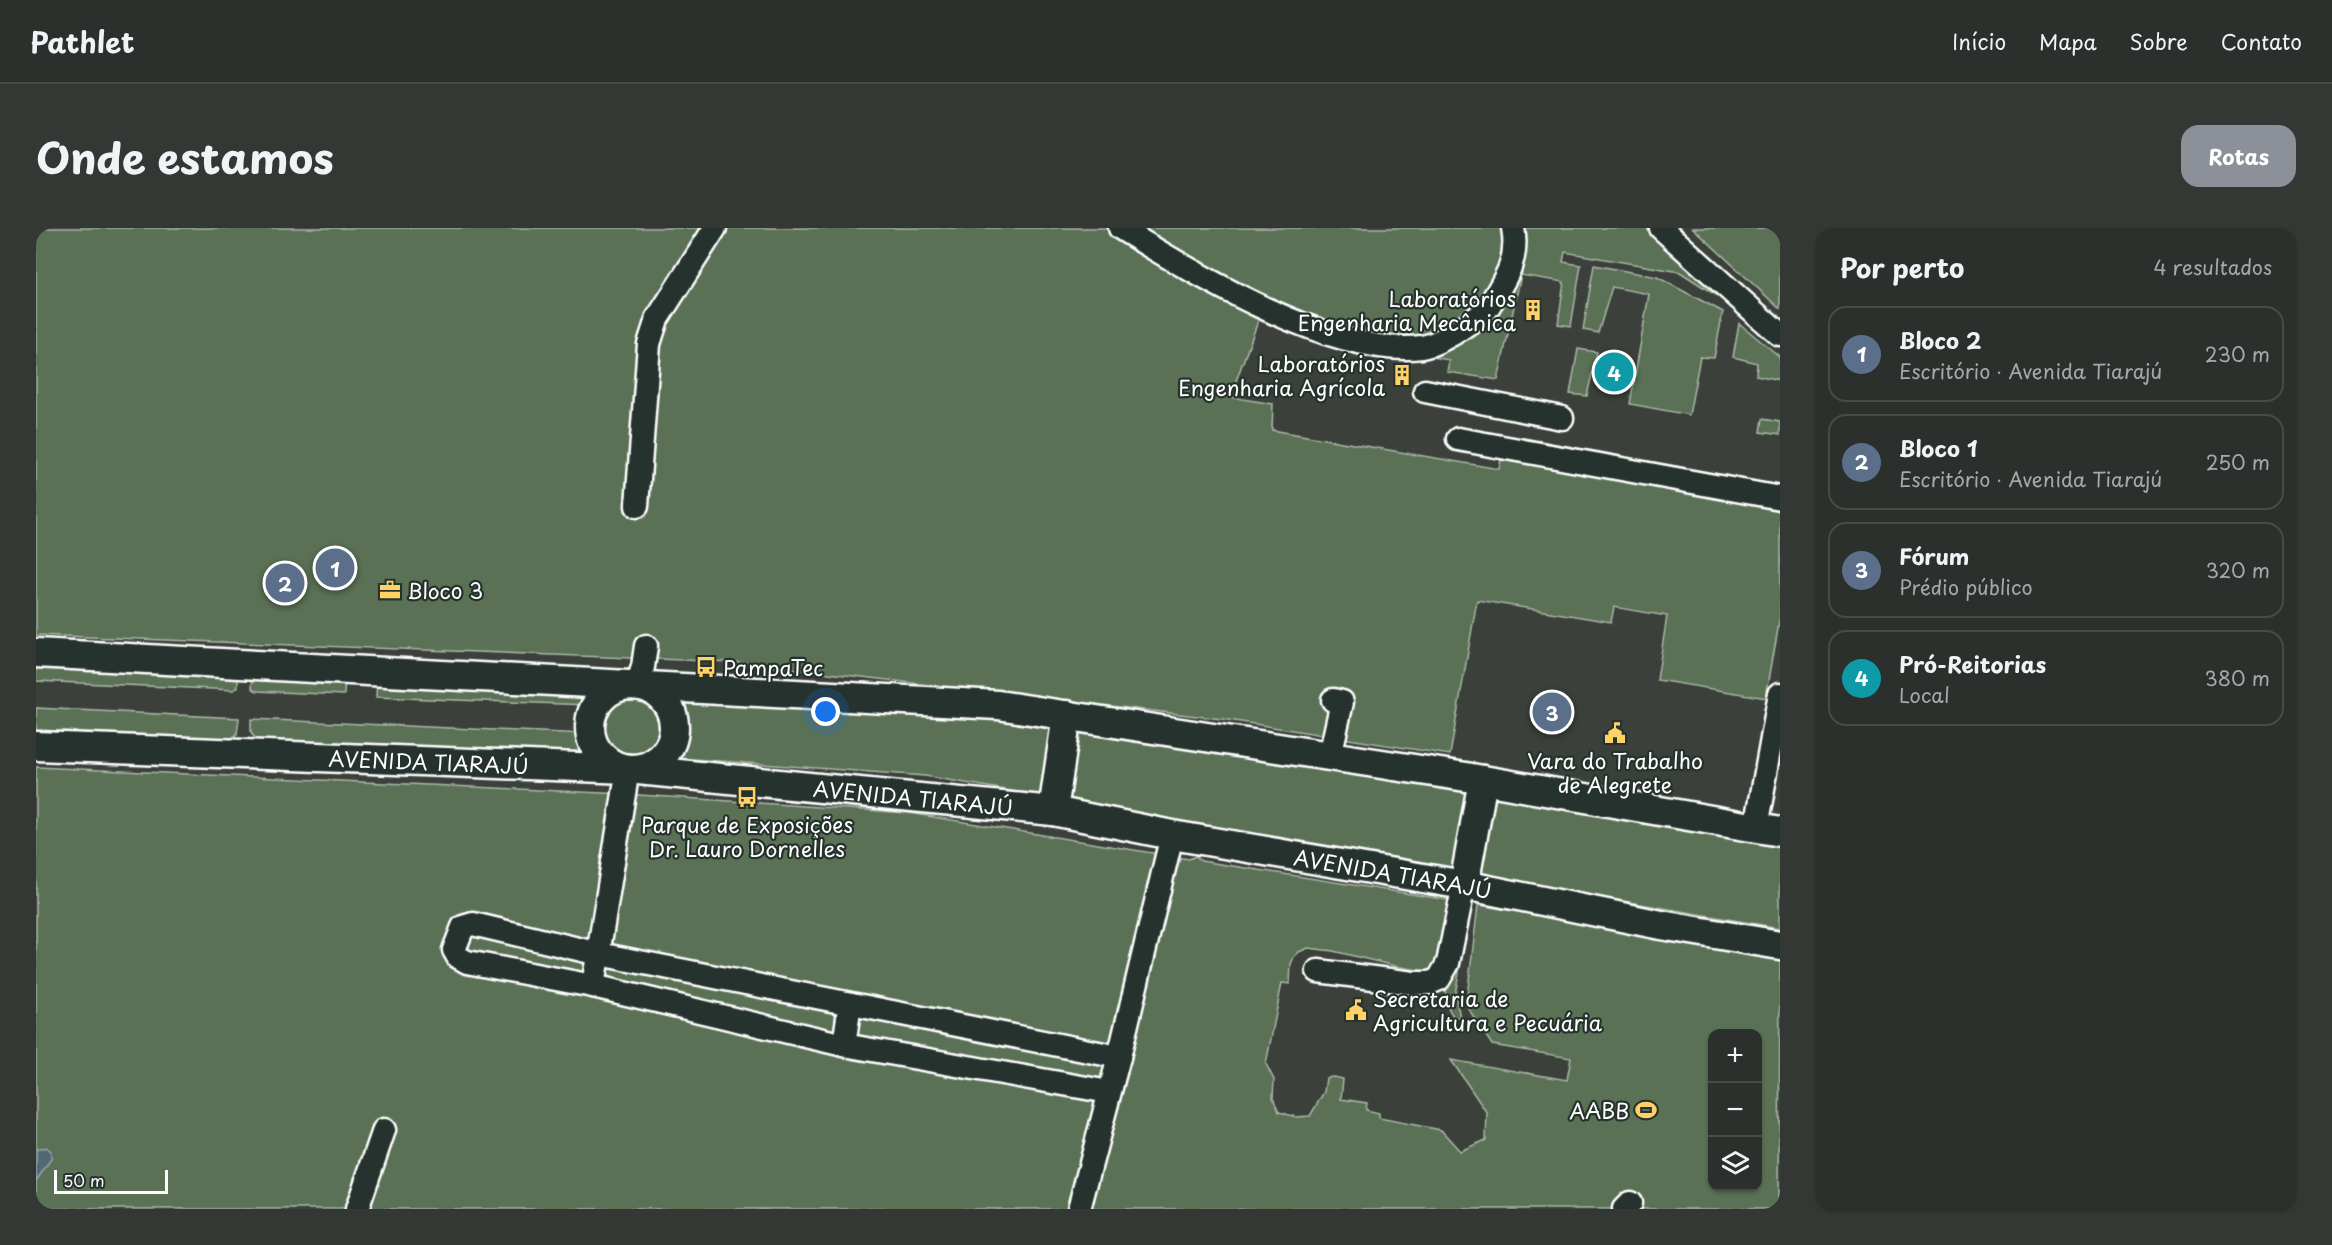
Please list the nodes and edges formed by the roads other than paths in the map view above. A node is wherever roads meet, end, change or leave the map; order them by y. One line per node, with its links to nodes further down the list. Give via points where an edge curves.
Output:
1 (715, 228): 12 (street, via 657,319 650,344)
2 (1120, 228): 3 (street, via 1272,311 1351,340 1397,348 1425,346 1486,312 1514,262)
3 (1513, 228)
4 (1661, 228): 7 (street)
5 (1685, 228): 6 (street)
6 (1780, 317)
7 (1780, 334)
8 (1425, 391): 9 (street)
9 (1562, 418)
10 (1458, 439): 11 (street)
11 (1780, 498)
12 (637, 506)
13 (646, 646): 15 (street)
14 (36, 653): 15 (main road)
15 (637, 684): 18 (main road, via 998,705); 21 (main road, via 661,695 672,711 675,731 664,755 642,768); 21 (main road, via 607,693 590,720 595,747 603,758)
16 (1780, 694): 24 (street)
17 (1333, 700): 20 (street, via 1342,702)
18 (1067, 716): 20 (main road); 23 (main road)
19 (36, 746): 21 (main road, AVENIDA TIARAJÚ)
20 (1330, 756): 22 (main road)
21 (628, 769): 23 (main road, AVENIDA TIARAJÚ); 28 (street)
22 (1483, 780): 24 (main road); 26 (main road)
23 (1053, 811): 25 (main road, AVENIDA TIARAJÚ)
24 (1768, 830)
25 (1172, 835): 26 (main road, AVENIDA TIARAJÚ); 33 (street)
26 (1464, 885): 27 (main road, AVENIDA TIARAJÚ); 29 (street, via 1448,963 1439,979 1413,983)
27 (1780, 945)
28 (600, 954): 30 (street); 30 (street, via 473,924 463,927 454,950 467,962); 31 (street)
29 (1318, 971)
30 (593, 986): 32 (street)
31 (850, 1004): 32 (street); 33 (street)
32 (844, 1045): 34 (street)
33 (1119, 1057): 34 (street)
34 (1109, 1092): 37 (street)
35 (384, 1130): 36 (street)
36 (357, 1209)
37 (1079, 1209)

